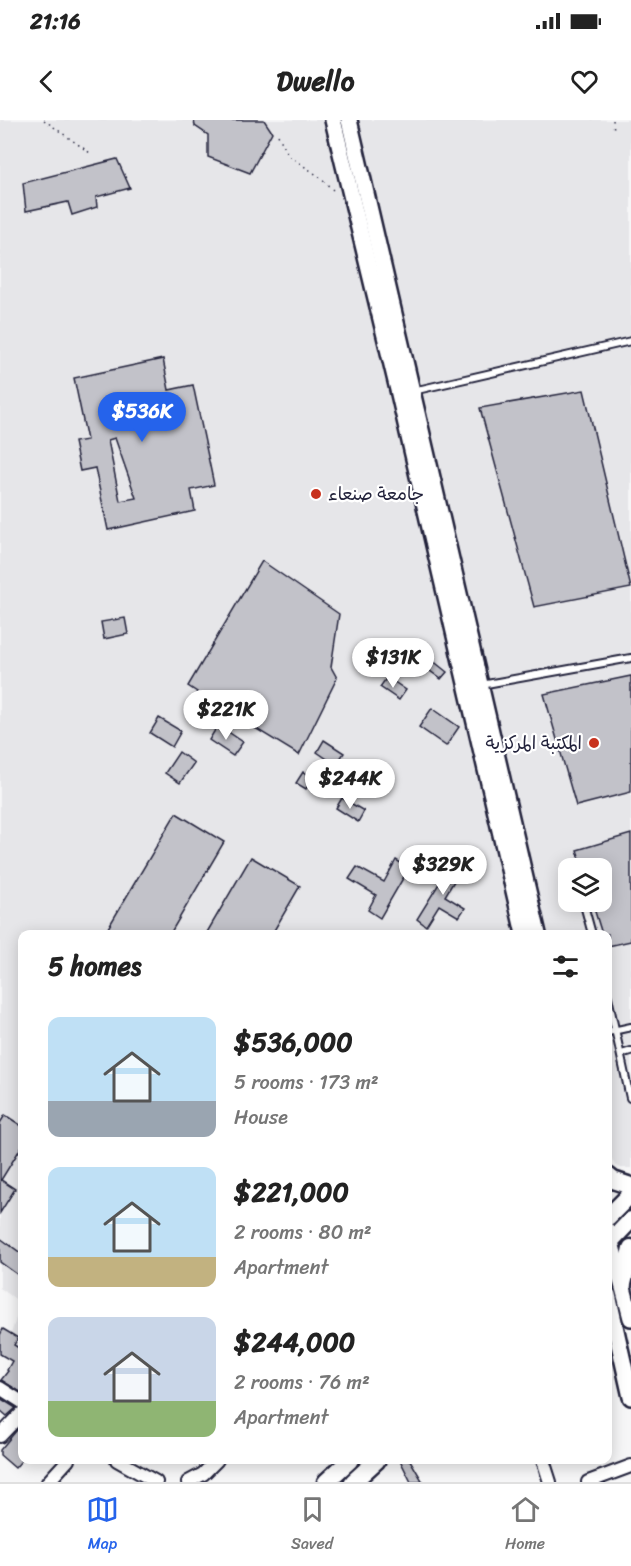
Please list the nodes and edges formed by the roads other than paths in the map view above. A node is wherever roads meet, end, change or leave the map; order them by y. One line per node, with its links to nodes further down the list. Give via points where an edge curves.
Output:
1 (333, 120): 3 (street)
2 (349, 120): 4 (street)
3 (351, 201): 4 (street); 6 (street)
4 (367, 203): 6 (street)
5 (631, 341): 6 (lane)
6 (406, 393): 8 (street); 10 (street)
7 (631, 658): 8 (lane)
8 (481, 686): 11 (street)
9 (586, 912): 12 (lane)
10 (523, 930)
11 (537, 930)
12 (591, 930)
13 (612, 1014): 15 (lane)
14 (631, 1027): 15 (lane)
15 (616, 1030): 16 (lane); 18 (lane)
16 (612, 1031)
17 (631, 1051): 18 (lane)
18 (621, 1054): 19 (lane)
19 (630, 1098)
20 (612, 1179): 21 (main road)
21 (631, 1186)
22 (631, 1194): 23 (main road)
23 (612, 1213)
24 (631, 1220): 25 (main road)
25 (612, 1236)
26 (631, 1248): 28 (main road)
27 (612, 1251): 28 (street)
28 (623, 1284): 29 (street)
29 (631, 1318)
30 (612, 1327): 32 (street)
31 (0, 1388): 33 (street)
32 (631, 1397)
33 (18, 1399)
34 (18, 1417): 35 (street)
35 (0, 1436)
36 (64, 1464): 44 (street)
37 (124, 1464): 45 (street)
38 (213, 1464): 43 (street)
39 (346, 1464): 48 (main road)
40 (544, 1464): 50 (street)
41 (631, 1466): 51 (street)
42 (371, 1470): 49 (main road)
43 (203, 1474): 46 (street); 47 (street)
44 (48, 1482)
45 (156, 1482)
46 (188, 1482)
47 (214, 1482)
48 (326, 1482)
49 (353, 1482)
50 (550, 1482)
51 (588, 1482)

